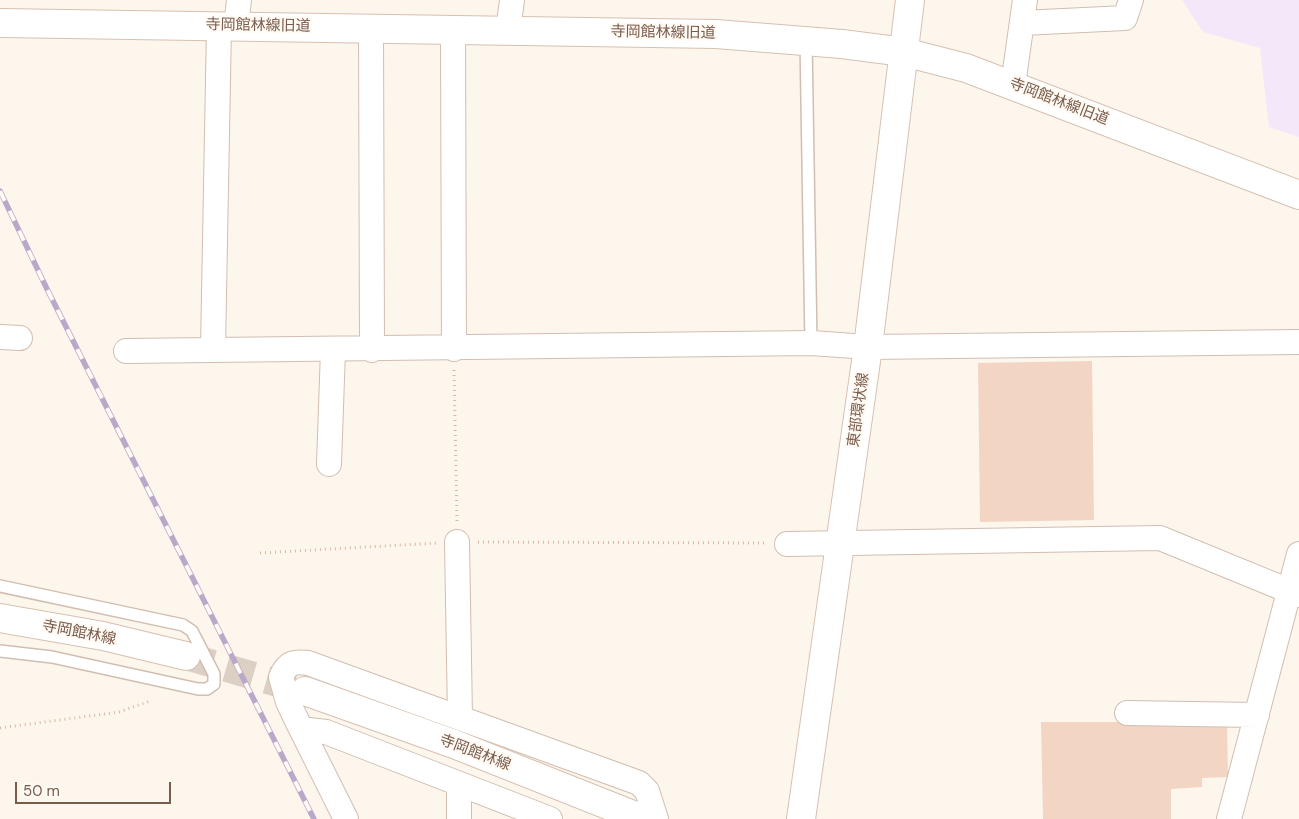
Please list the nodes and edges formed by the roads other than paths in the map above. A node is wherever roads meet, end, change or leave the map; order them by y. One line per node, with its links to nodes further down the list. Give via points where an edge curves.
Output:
1 (512, 0): 11 (street)
2 (910, 0): 13 (street, 東部環状線)
3 (1025, 0): 8 (street)
4 (1131, 0): 8 (street, via 1126,18)
5 (28, 12): 6 (street, 寺岡館林線旧道); 7 (street, 寺岡館林線旧道)
6 (231, 17): 9 (street, 寺岡館林線旧道); 19 (street)
7 (0, 23)
8 (1022, 23): 14 (street)
9 (371, 28): 10 (street, 寺岡館林線旧道); 22 (street)
10 (453, 30): 11 (street, 寺岡館林線旧道); 20 (street)
11 (508, 31): 12 (street, 寺岡館林線旧道, via 716,34)
12 (806, 39): 13 (street, 寺岡館林線旧道); 17 (lane)
13 (904, 52): 14 (street, 寺岡館林線旧道, via 966,68); 18 (street, 東部環状線)
14 (1013, 85): 15 (street, 寺岡館林線旧道)
15 (1299, 195)
16 (1299, 342): 18 (street)
17 (811, 344): 18 (street); 20 (street)
18 (868, 347): 26 (street, 東部環状線)
19 (213, 349): 21 (street); 23 (street)
20 (454, 349): 22 (street)
21 (333, 350): 22 (street); 24 (street)
22 (372, 350)
23 (126, 351)
24 (329, 464)
25 (457, 542): 37 (street)
26 (840, 542): 27 (street); 30 (street, via 1160,538); 45 (street, 東部環状線)
27 (787, 544)
28 (1299, 554): 30 (street)
29 (0, 586): 32 (lane, via 183,625 192,631 214,674 214,684 207,689 198,689 52,656)
30 (1294, 593): 36 (street)
31 (0, 618): 33 (street, 寺岡館林線, via 103,636)
32 (0, 651)
33 (186, 656)
34 (305, 691): 43 (street, 寺岡館林線, via 454,744)
35 (1127, 713): 36 (street)
36 (1257, 715): 46 (street)
37 (460, 718): 38 (street, via 308,663 294,662 285,668 281,677); 44 (street, via 639,783 647,791)
38 (301, 729): 39 (street, via 326,732); 40 (street)
39 (459, 784): 41 (street); 42 (street)
40 (346, 819)
41 (459, 819)
42 (550, 819)
43 (643, 819)
44 (656, 819)
45 (801, 819)
46 (1229, 819)

